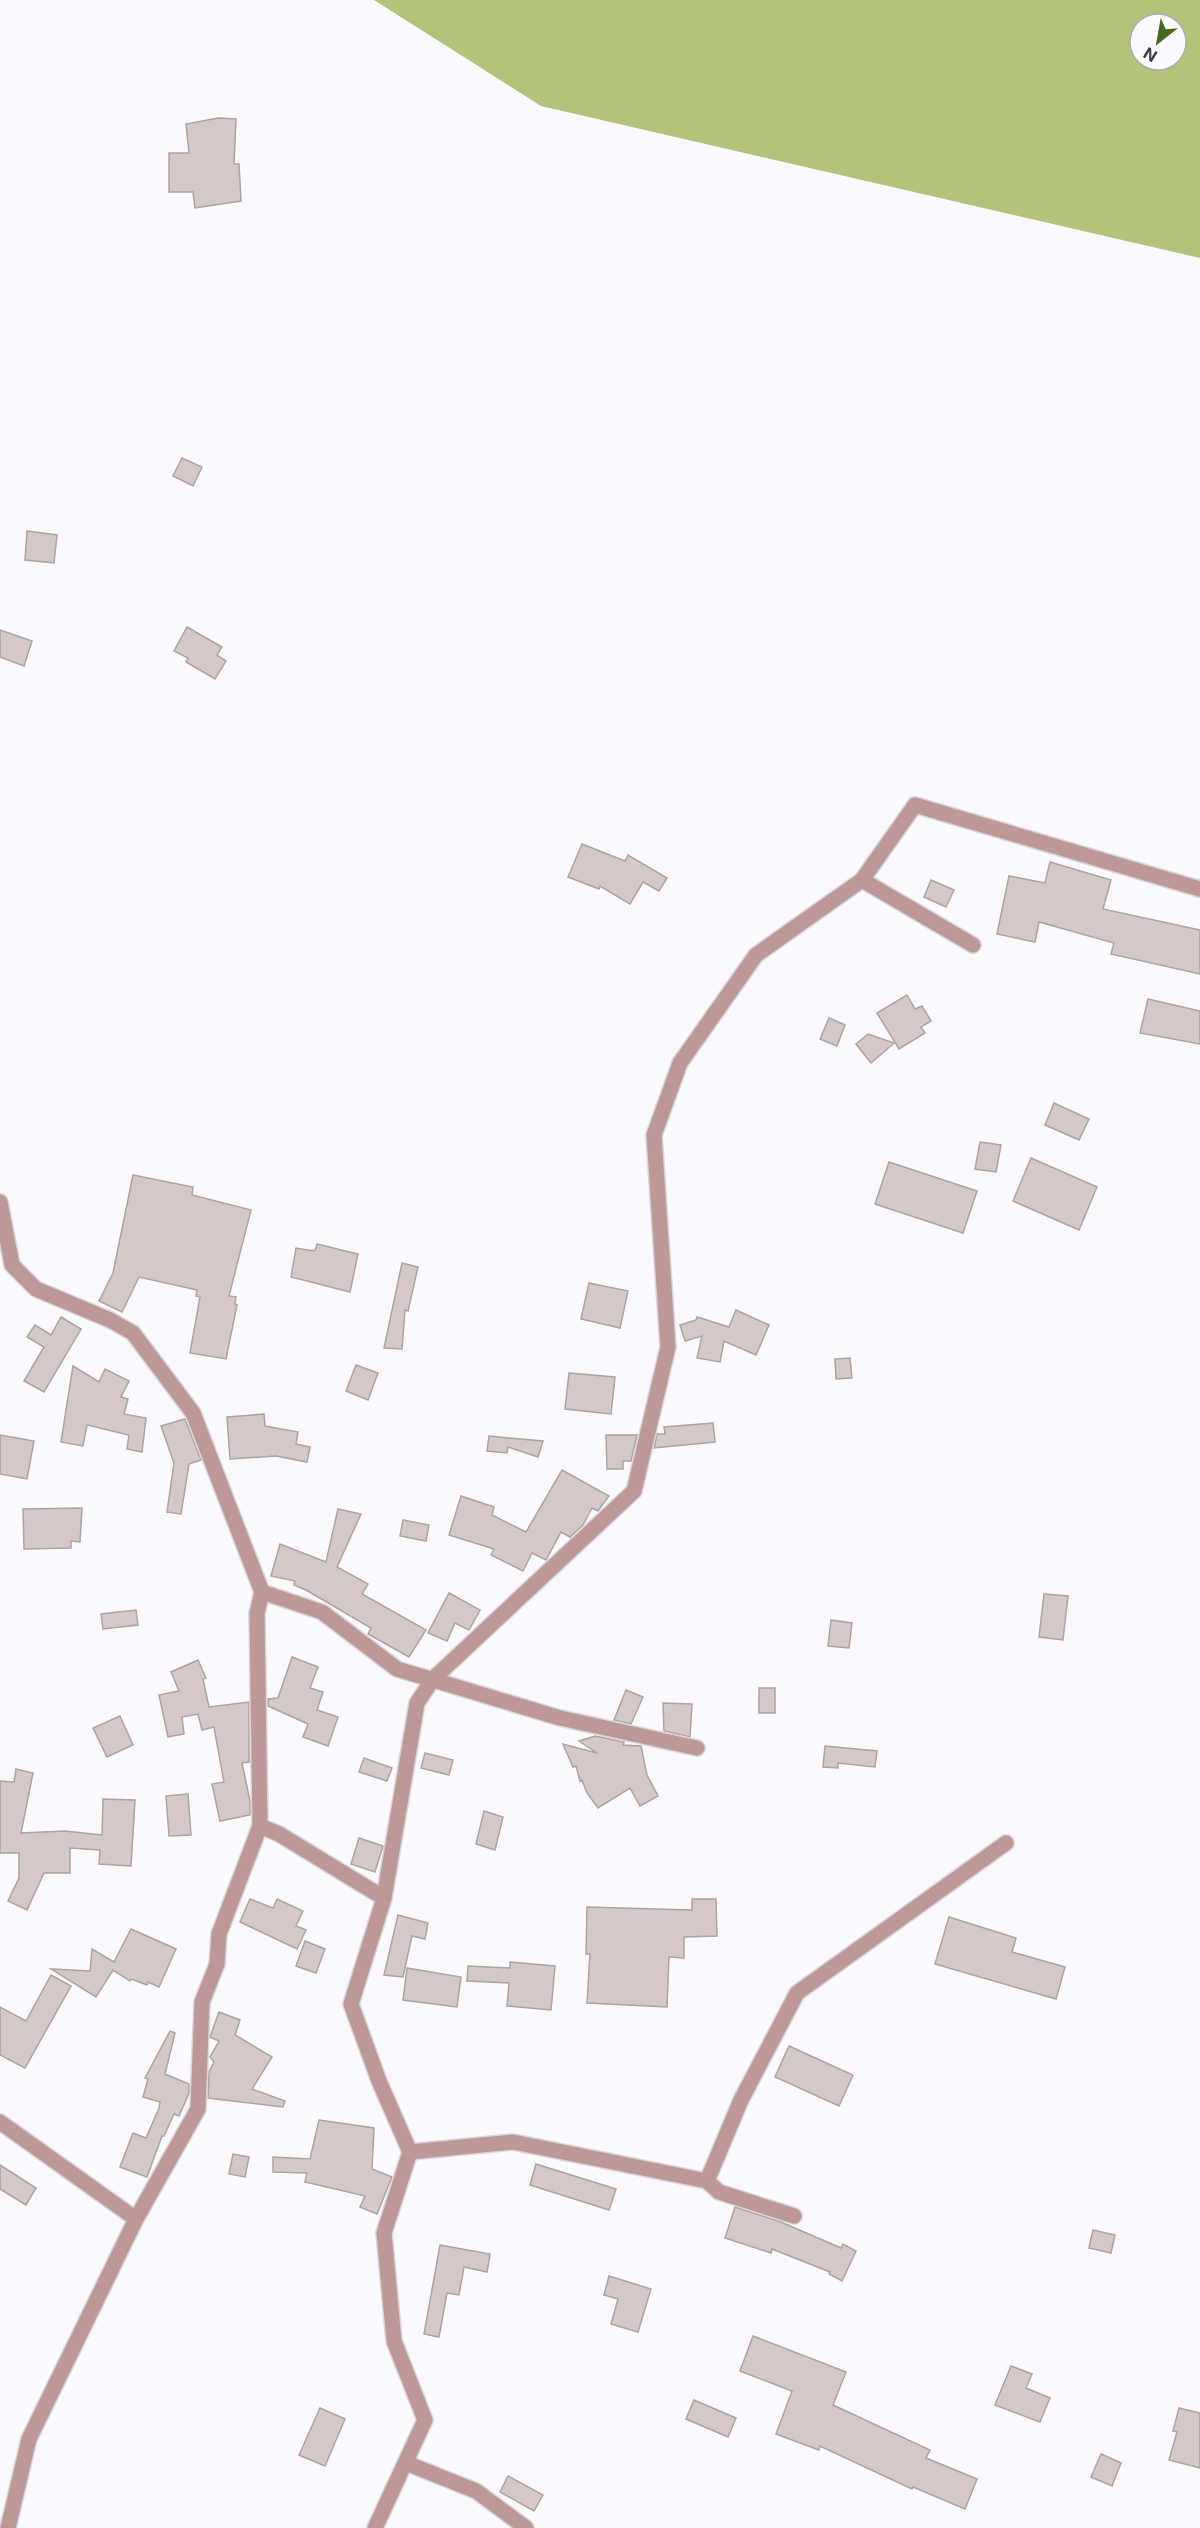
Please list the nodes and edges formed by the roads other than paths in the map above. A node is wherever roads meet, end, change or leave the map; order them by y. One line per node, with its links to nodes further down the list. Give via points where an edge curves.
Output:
1 (862, 880): 2 (street, via 915,805); 3 (street); 6 (street, via 756,955 680,1063 654,1135 668,1347 634,1491)
2 (1200, 889)
3 (973, 945)
4 (0, 1202): 5 (street, via 12,1265 36,1289 110,1320 133,1334 193,1413)
5 (262, 1592): 6 (street, via 322,1612 397,1669); 8 (street, via 257,1612)
6 (433, 1679): 7 (street, via 560,1718); 10 (street, via 417,1702)
7 (697, 1748)
8 (260, 1827): 10 (street, via 279,1834); 15 (street, via 219,1934 217,1964 202,2002 198,2109)
9 (1006, 1843): 13 (street, via 797,1993 741,2100)
10 (384, 1898): 12 (street, via 351,2004)
11 (0, 2122): 15 (street)
12 (410, 2152): 13 (street, via 513,2142); 16 (street, via 384,2234 394,2341 425,2420)
13 (707, 2181): 14 (street, via 719,2192)
14 (794, 2216)
15 (136, 2219): 17 (street, via 29,2439)
16 (406, 2463): 18 (street); 19 (street, via 476,2491)
17 (8, 2528)
18 (375, 2528)
19 (526, 2528)

